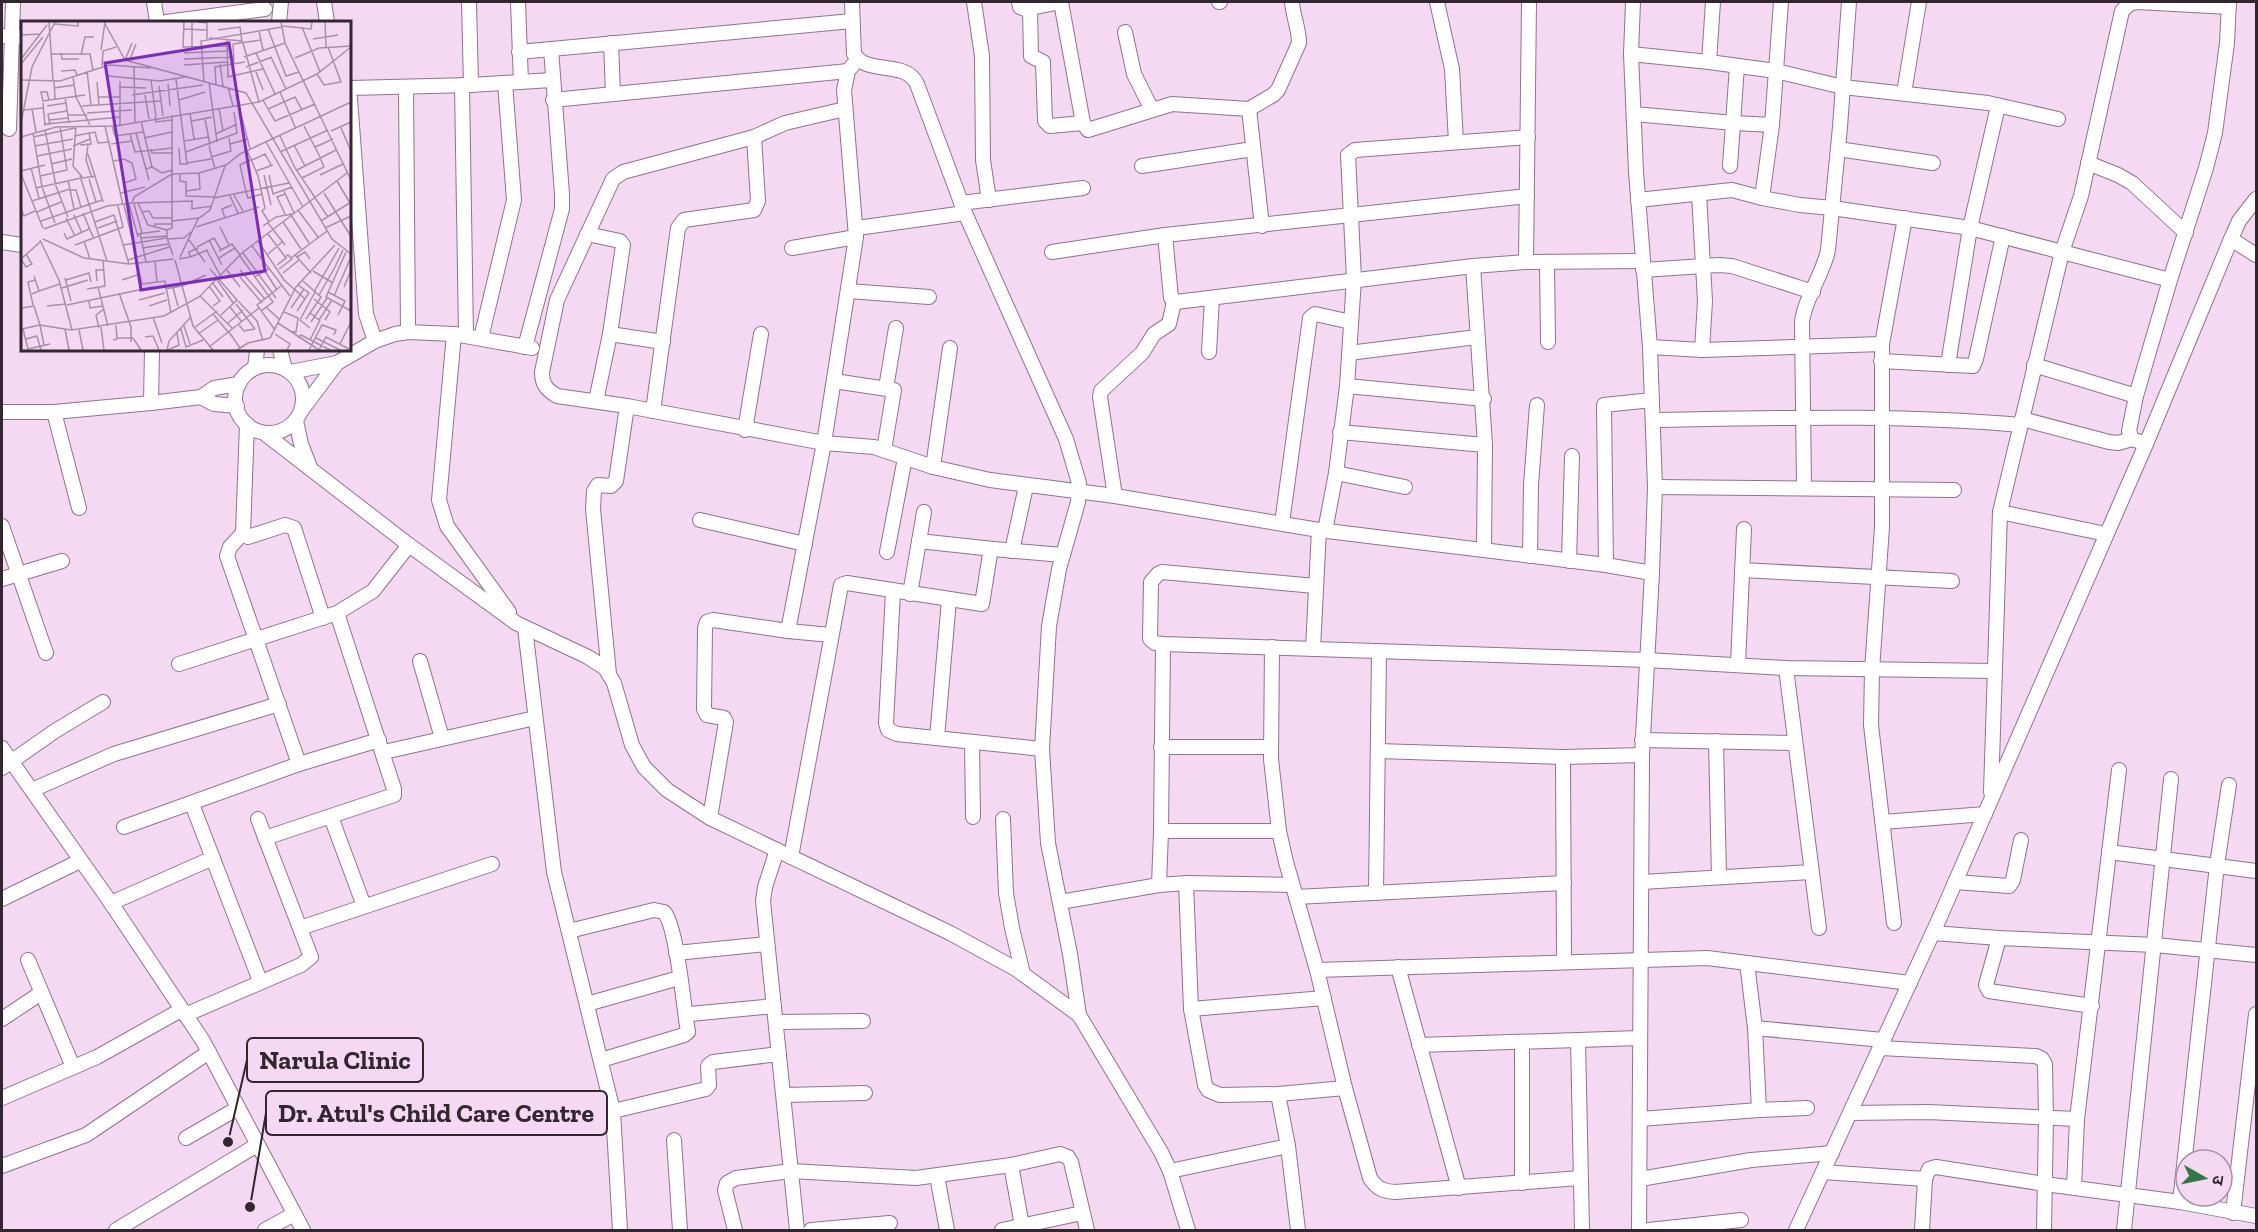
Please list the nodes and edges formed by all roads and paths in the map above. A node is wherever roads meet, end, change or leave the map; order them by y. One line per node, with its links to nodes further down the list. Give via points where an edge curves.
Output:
1 (13, 2): 28 (street)
2 (154, 2): 22 (street)
3 (281, 2): 24 (street)
4 (324, 2): 25 (street)
5 (469, 2): 41 (street)
6 (518, 2): 31 (street)
7 (852, 2): 26 (street)
8 (974, 2): 72 (street, via 982,56 982,160)
9 (1061, 2): 20 (street); 55 (street)
10 (1292, 2): 50 (street, via 1299,35 1297,48 1276,93)
11 (1437, 2): 61 (street, via 1452,69)
12 (1529, 2): 60 (street)
13 (1633, 2): 32 (street)
14 (1713, 2): 34 (street)
15 (1781, 2): 37 (street)
16 (1849, 2): 43 (street)
17 (1919, 2): 46 (street)
18 (2149, 2): 19 (street); 65 (street, via 2129,4 2122,11)
19 (2229, 4): 83 (street, via 2215,133)
20 (1025, 5): 55 (street, via 1031,56 1043,62 1045,122 1050,126)
21 (265, 11): 23 (street)
22 (156, 21)
23 (175, 21)
24 (279, 21)
25 (327, 21)
26 (852, 21): 29 (street); 33 (street, via 854,54)
27 (1125, 32): 51 (street, via 1134,74)
28 (12, 36): 58 (street)
29 (611, 43): 30 (street); 45 (street)
30 (550, 50): 31 (street); 38 (street)
31 (519, 52): 39 (street)
32 (1631, 54): 34 (street); 53 (street)
33 (858, 59): 36 (street); 75 (street, via 903,71 914,78)
34 (1709, 62): 35 (street)
35 (1737, 66): 37 (street); 56 (street)
36 (848, 71): 45 (street); 49 (street)
37 (1776, 71): 43 (street); 57 (street)
38 (552, 80): 39 (street); 47 (street)
39 (521, 82): 40 (street)
40 (506, 83): 41 (street); 112 (street, via 514,200)
41 (467, 85): 42 (street); 108 (street)
42 (406, 87): 44 (street); 107 (street)
43 (1843, 87): 46 (street); 63 (street)
44 (351, 88)
45 (613, 93): 47 (street)
46 (1904, 93): 48 (street)
47 (553, 100): 117 (street, via 562,209)
48 (1998, 105): 54 (street); 80 (street)
49 (845, 109): 59 (street, via 785,123); 81 (street)
50 (1249, 109): 51 (street, via 1174,104); 62 (street)
51 (1152, 110): 55 (street, via 1091,130)
52 (351, 112): 113 (street, via 366,314)
53 (1634, 114): 56 (street); 73 (street)
54 (2058, 119)
55 (1083, 123)
56 (1734, 123): 57 (street); 67 (street)
57 (1772, 124): 71 (street)
58 (11, 129)
59 (754, 137): 82 (street, via 617,175); 114 (street, via 756,208 684,220 678,228)
60 (1528, 137): 61 (street); 70 (street)
61 (1456, 142): 77 (street, via 1350,152 1347,160)
62 (1253, 149): 66 (street); 79 (street)
63 (1838, 149): 64 (street); 76 (street)
64 (1933, 163)
65 (2088, 164): 83 (street, via 2132,183); 91 (street)
66 (1142, 165)
67 (1730, 166)
68 (1083, 189): 72 (street)
69 (1699, 194): 71 (street, via 1732,190); 73 (street); 97 (street)
70 (1527, 196): 77 (street); 93 (street)
71 (1762, 198): 76 (street)
72 (989, 200): 75 (street)
73 (1638, 200): 95 (street)
74 (2254, 205): 86 (street)
75 (963, 208): 81 (street); 175 (street, via 1066,439)
76 (1832, 208): 78 (street); 101 (street, via 1826,258)
77 (1351, 216): 79 (street); 98 (street)
78 (1905, 218): 80 (street); 116 (street)
79 (1262, 226): 84 (street)
80 (1970, 228): 85 (street); 130 (street)
81 (856, 232): 89 (street); 100 (street)
82 (587, 234): 109 (street, via 623,245); 125 (street, via 557,300)
83 (2186, 234): 99 (street)
84 (1166, 236): 90 (street); 104 (street)
85 (2003, 236): 91 (street); 130 (street, via 1975,363 1970,367)
86 (2230, 238): 92 (street); 161 (street)
87 (2, 242): 88 (street)
88 (21, 245)
89 (792, 248)
90 (1052, 252)
91 (2062, 252): 99 (street); 131 (street)
92 (2256, 255)
93 (1526, 262): 94 (street); 96 (street)
94 (1547, 262): 95 (street); 115 (street)
95 (1643, 265): 97 (street); 118 (street)
96 (1473, 266): 98 (street); 111 (street)
97 (1703, 266): 101 (street, via 1732,266); 121 (street)
98 (1354, 279): 103 (street); 105 (street)
99 (2170, 280): 138 (street)
100 (848, 291): 102 (street); 134 (street)
101 (1813, 292): 120 (street, via 1803,315)
102 (929, 297)
103 (1212, 298): 104 (street); 126 (street)
104 (1174, 302): 176 (street, via 1169,324 1154,334 1142,353 1101,391)
105 (1351, 322): 127 (street); 181 (street, via 1315,314 1310,318)
106 (897, 328): 137 (street)
107 (408, 332): 108 (street); 113 (street)
108 (460, 334): 112 (street); 211 (street, via 439,500 441,513)
109 (609, 334): 114 (street); 142 (street)
110 (761, 334): 156 (street)
111 (1477, 337): 127 (street); 140 (street)
112 (481, 338): 117 (street)
113 (375, 341): 129 (street)
114 (663, 342): 147 (street)
115 (1548, 342)
116 (1882, 344): 120 (street); 128 (street)
117 (525, 347): 125 (street)
118 (1650, 347): 121 (street); 141 (street)
119 (950, 348): 166 (street)
120 (1801, 348): 121 (street); 151 (street)
121 (1702, 350)
122 (152, 351): 143 (street)
123 (257, 351): 132 (street)
124 (280, 351): 133 (street)
125 (546, 351): 142 (street, via 542,380 549,392)
126 (1209, 352)
127 (1349, 353): 136 (street)
128 (1881, 361): 130 (street); 152 (street)
129 (337, 363): 133 (street); 150 (street)
130 (1948, 364)
131 (2034, 365): 138 (street); 154 (street)
132 (255, 368): 133 (street, via 265,365); 135 (street)
133 (287, 370): 150 (street, via 302,389)
134 (834, 381): 137 (street); 160 (street)
135 (239, 384): 139 (street, via 214,388); 145 (street)
136 (1347, 386): 140 (street); 157 (street)
137 (886, 388): 163 (street, via 895,392)
138 (2136, 396): 159 (street, via 2129,432)
139 (201, 397): 143 (street); 145 (street, via 214,404)
140 (1484, 399): 162 (street)
141 (1652, 400): 153 (street); 198 (street, via 1604,405)
142 (596, 401): 146 (street)
143 (151, 404): 149 (street)
144 (1537, 405): 195 (street)
145 (237, 406): 155 (street)
146 (627, 406): 147 (street); 227 (street, via 616,481 611,486 598,485 594,490)
147 (653, 411): 156 (street)
148 (2, 412): 149 (street)
149 (54, 412): 177 (street)
150 (298, 416): 158 (street, via 287,428); 167 (street, via 301,444)
151 (1803, 418): 152 (street); 153 (street); 172 (street)
152 (1883, 418): 154 (street); 173 (street)
153 (1653, 420): 171 (street)
154 (2021, 422): 159 (street, via 2109,442); 179 (street)
155 (247, 424): 158 (street); 185 (street)
156 (746, 430): 160 (street)
157 (1340, 432): 162 (street); 168 (street)
158 (264, 433): 167 (street)
159 (2132, 439): 161 (street)
160 (824, 443): 163 (street); 188 (street)
161 (2146, 444): 186 (street)
162 (1485, 445): 191 (street)
163 (884, 450): 165 (street)
164 (1572, 456): 197 (street)
165 (905, 458): 166 (street); 193 (street)
166 (933, 467): 169 (street)
167 (311, 470): 189 (street)
168 (1336, 474): 170 (street); 184 (street)
169 (1026, 486): 175 (street); 192 (street)
170 (1405, 487)
171 (1655, 487): 172 (street); 200 (street)
172 (1804, 487): 173 (street)
173 (1881, 489): 174 (street); 202 (street)
174 (1954, 490)
175 (1079, 491): 176 (street); 194 (street)
176 (1115, 496): 181 (street)
177 (79, 508)
178 (924, 512): 187 (street)
179 (2000, 512): 186 (street); 226 (street)
180 (700, 520): 188 (street)
181 (1282, 524): 184 (street)
182 (2, 526): 201 (street)
183 (1744, 529): 199 (street)
184 (1322, 531): 191 (street); 205 (street)
185 (243, 533): 210 (street, via 248,537 285,525 294,528); 214 (street, via 230,547 228,556)
186 (2106, 534): 251 (street)
187 (919, 542): 190 (street); 207 (street)
188 (805, 544): 212 (street)
189 (409, 545): 209 (street, via 373,591); 211 (street)
190 (993, 549): 192 (street); 208 (street, via 983,603)
191 (1484, 550): 195 (street)
192 (1012, 551): 194 (street)
193 (887, 552)
194 (1063, 555): 241 (street, via 1049,626)
195 (1530, 556): 197 (street)
196 (62, 561): 201 (street)
197 (1569, 561): 198 (street)
198 (1606, 565): 200 (street)
199 (1742, 570): 202 (street); 223 (street)
200 (1652, 573): 220 (street)
201 (17, 574): 203 (street); 219 (street)
202 (1878, 577): 204 (street); 225 (street)
203 (2, 579)
204 (1952, 581)
205 (1315, 586): 215 (street, via 1158,574 1151,582 1149,635 1151,641); 217 (street)
206 (893, 592): 207 (street); 213 (street, via 843,583); 232 (street, via 886,728 897,734)
207 (910, 594): 208 (street)
208 (949, 600): 232 (street)
209 (337, 613): 210 (street); 237 (street)
210 (323, 618): 214 (street)
211 (521, 625): 227 (street, via 588,657); 230 (street)
212 (788, 631): 213 (street); 256 (street, via 707,622 704,710 726,722)
213 (831, 635): 267 (street)
214 (256, 638): 222 (street); 229 (street)
215 (1163, 644): 216 (street); 238 (street)
216 (1272, 647): 217 (street); 239 (street)
217 (1313, 649): 218 (street)
218 (1379, 652): 220 (street); 242 (street)
219 (46, 653)
220 (1647, 660): 223 (street); 233 (street)
221 (420, 661): 231 (street)
222 (180, 664)
223 (1738, 664): 224 (street)
224 (1786, 668): 225 (street); 236 (street)
225 (1872, 670): 226 (street); 259 (street, via 1871,725)
226 (1995, 671): 251 (street)
227 (609, 674): 256 (street, via 632,745 644,767 668,790)
228 (103, 702): 245 (street)
229 (279, 704): 246 (street); 250 (street, via 114,754)
230 (535, 718): 231 (street); 290 (street, via 554,872)
231 (442, 738): 237 (street)
232 (937, 738): 235 (street)
233 (1642, 740): 234 (street); 243 (street)
234 (1716, 741): 236 (street); 275 (street)
235 (972, 742): 241 (street); 255 (street)
236 (1795, 743): 274 (street)
237 (382, 746): 246 (street); 254 (street, via 394,795)
238 (1161, 747): 239 (street); 261 (street)
239 (1271, 747): 262 (street)
240 (2, 748): 245 (street)
241 (1042, 749): 284 (street, via 1048,843)
242 (1378, 751): 244 (street); 282 (street)
243 (1642, 755): 244 (street); 276 (street)
244 (1563, 757): 279 (street)
245 (6, 764): 250 (street)
246 (299, 764): 252 (street)
247 (2119, 770): 266 (street)
248 (2171, 779): 268 (street)
249 (2229, 785): 272 (street)
250 (32, 790): 270 (street)
251 (1991, 800): 253 (street)
252 (192, 804): 260 (street); 269 (street)
253 (1985, 814): 259 (street); 277 (street)
254 (331, 817): 263 (street); 286 (street)
255 (974, 817)
256 (710, 818): 265 (street)
257 (258, 819): 263 (street)
258 (1003, 819): 305 (street, via 1006,893)
259 (1883, 822): 287 (street)
260 (124, 827)
261 (1161, 831): 262 (street); 280 (street)
262 (1279, 831): 281 (street)
263 (265, 838): 288 (street)
264 (2021, 840): 277 (street, via 2009,886)
265 (777, 850): 267 (street); 294 (street, via 763,901)
266 (2109, 852): 268 (street); 293 (street)
267 (791, 857): 305 (street, via 950,933)
268 (2164, 857): 272 (street); 295 (street)
269 (213, 858): 285 (street); 307 (street)
270 (80, 861): 283 (street); 285 (street)
271 (492, 864): 286 (street)
272 (2217, 865): 273 (street); 296 (street)
273 (2256, 871)
274 (1811, 872): 275 (street); 289 (street)
275 (1719, 877): 276 (street)
276 (1642, 882): 299 (street)
277 (1955, 882): 291 (street)
278 (1186, 883): 280 (street); 281 (street); 314 (street)
279 (1564, 883): 282 (street); 301 (street)
280 (1159, 885): 284 (street)
281 (1294, 891): 282 (street); 304 (street)
282 (1376, 893)
283 (2, 899)
284 (1060, 902): 317 (street)
285 (111, 903): 315 (street)
286 (364, 906): 288 (street)
287 (1894, 923)
288 (300, 928): 307 (street, via 311,954 309,960)
289 (1819, 928)
290 (569, 931): 297 (street, via 660,911 668,916); 311 (street)
291 (1933, 933): 292 (street); 308 (street)
292 (2000, 938): 293 (street); 313 (street, via 1986,985 1989,991)
293 (2098, 942): 295 (street); 313 (street)
294 (767, 944): 297 (street); 312 (street)
295 (2155, 945): 296 (street); 364 (street)
296 (2208, 951): 298 (street); 349 (street)
297 (676, 953): 306 (street)
298 (2256, 955)
299 (1641, 959): 301 (street); 302 (street, via 1707,958); 323 (street)
300 (28, 960): 309 (street)
301 (1564, 962): 303 (street)
302 (1747, 963): 308 (street); 322 (street)
303 (1398, 967): 304 (street); 327 (street)
304 (1317, 970): 310 (street)
305 (1023, 974): 317 (street)
306 (679, 978): 311 (street); 319 (street)
307 (260, 981): 315 (street)
308 (1910, 983): 326 (street)
309 (41, 993): 318 (street); 331 (street)
310 (1324, 998): 314 (street); 332 (street)
311 (587, 1004): 330 (street)
312 (774, 1006): 319 (street, via 690,1014); 321 (street)
313 (2092, 1006): 344 (street)
314 (1191, 1009): 334 (street, via 1208,1090 1220,1095)
315 (183, 1013): 328 (street); 331 (street)
316 (2256, 1014): 368 (street)
317 (1079, 1015): 354 (street)
318 (2, 1018)
319 (686, 1018): 330 (street, via 688,1032 684,1035)
320 (863, 1021): 321 (street)
321 (776, 1022): 329 (street)
322 (1755, 1028): 326 (street); 339 (street)
323 (1640, 1038): 324 (street); 343 (street)
324 (1578, 1040): 325 (street); 357 (street)
325 (1522, 1042): 327 (street); 360 (street)
326 (1882, 1044): 341 (street); 342 (street, via 2036,1056 2044,1062)
327 (1419, 1045): 363 (street)
328 (209, 1052): 337 (street); 352 (street, via 86,1135)
329 (779, 1054): 335 (street); 340 (street, via 712,1062 705,1089)
330 (601, 1060): 340 (street)
331 (73, 1067): 336 (street)
332 (1345, 1088): 334 (street); 363 (street, via 1374,1185 1384,1192)
333 (865, 1093): 335 (street)
334 (1278, 1094): 348 (street)
335 (785, 1095): 353 (street)
336 (2, 1098)
337 (238, 1108): 345 (street); 347 (street)
338 (1807, 1108): 339 (street)
339 (1759, 1110): 343 (street)
340 (613, 1111): 377 (street)
341 (1850, 1113): 342 (street, via 1936,1112); 350 (street)
342 (2046, 1118): 344 (street); 361 (street)
343 (1640, 1119): 358 (street)
344 (2078, 1119): 362 (street)
345 (186, 1138)
346 (674, 1140): 378 (street)
347 (257, 1145): 369 (street); 374 (street)
348 (1288, 1146): 354 (street); 386 (street)
349 (2186, 1148)
350 (1832, 1153): 355 (street); 358 (street, via 1751,1160)
351 (1011, 1165): 356 (street); 367 (street, via 1060,1154 1068,1157); 373 (street)
352 (2, 1166)
353 (791, 1171): 356 (street, via 903,1179); 379 (street, via 736,1178 727,1183 725,1190); 380 (street)
354 (1170, 1172): 385 (street)
355 (1823, 1172): 359 (street); 390 (street)
356 (937, 1176): 382 (street)
357 (1580, 1178): 360 (street); 387 (street)
358 (1640, 1179): 388 (street)
359 (1925, 1179): 361 (street, via 1929,1169 1936,1167); 391 (street)
360 (1522, 1183): 363 (street)
361 (2045, 1184): 362 (street); 392 (street)
362 (2074, 1187): 364 (street)
363 (1459, 1188)
364 (2129, 1194): 365 (street); 393 (street)
365 (2174, 1201)
366 (2209, 1208): 368 (street)
367 (1082, 1213): 373 (street); 384 (street)
368 (2233, 1213): 370 (street)
369 (294, 1214): 375 (street); 376 (street)
370 (2256, 1216)
371 (1741, 1220): 389 (street)
372 (890, 1223): 381 (street)
373 (1022, 1226): 383 (street)
374 (116, 1230)
375 (265, 1230)
376 (303, 1230)
377 (620, 1230)
378 (680, 1230)
379 (735, 1230)
380 (797, 1230)
381 (811, 1230)
382 (947, 1230)
383 (1002, 1230)
384 (1087, 1230)
385 (1188, 1230)
386 (1298, 1230)
387 (1582, 1230)
388 (1639, 1230)
389 (1648, 1230)
390 (1796, 1230)
391 (1922, 1230)
392 (2044, 1230)
393 (2124, 1230)

